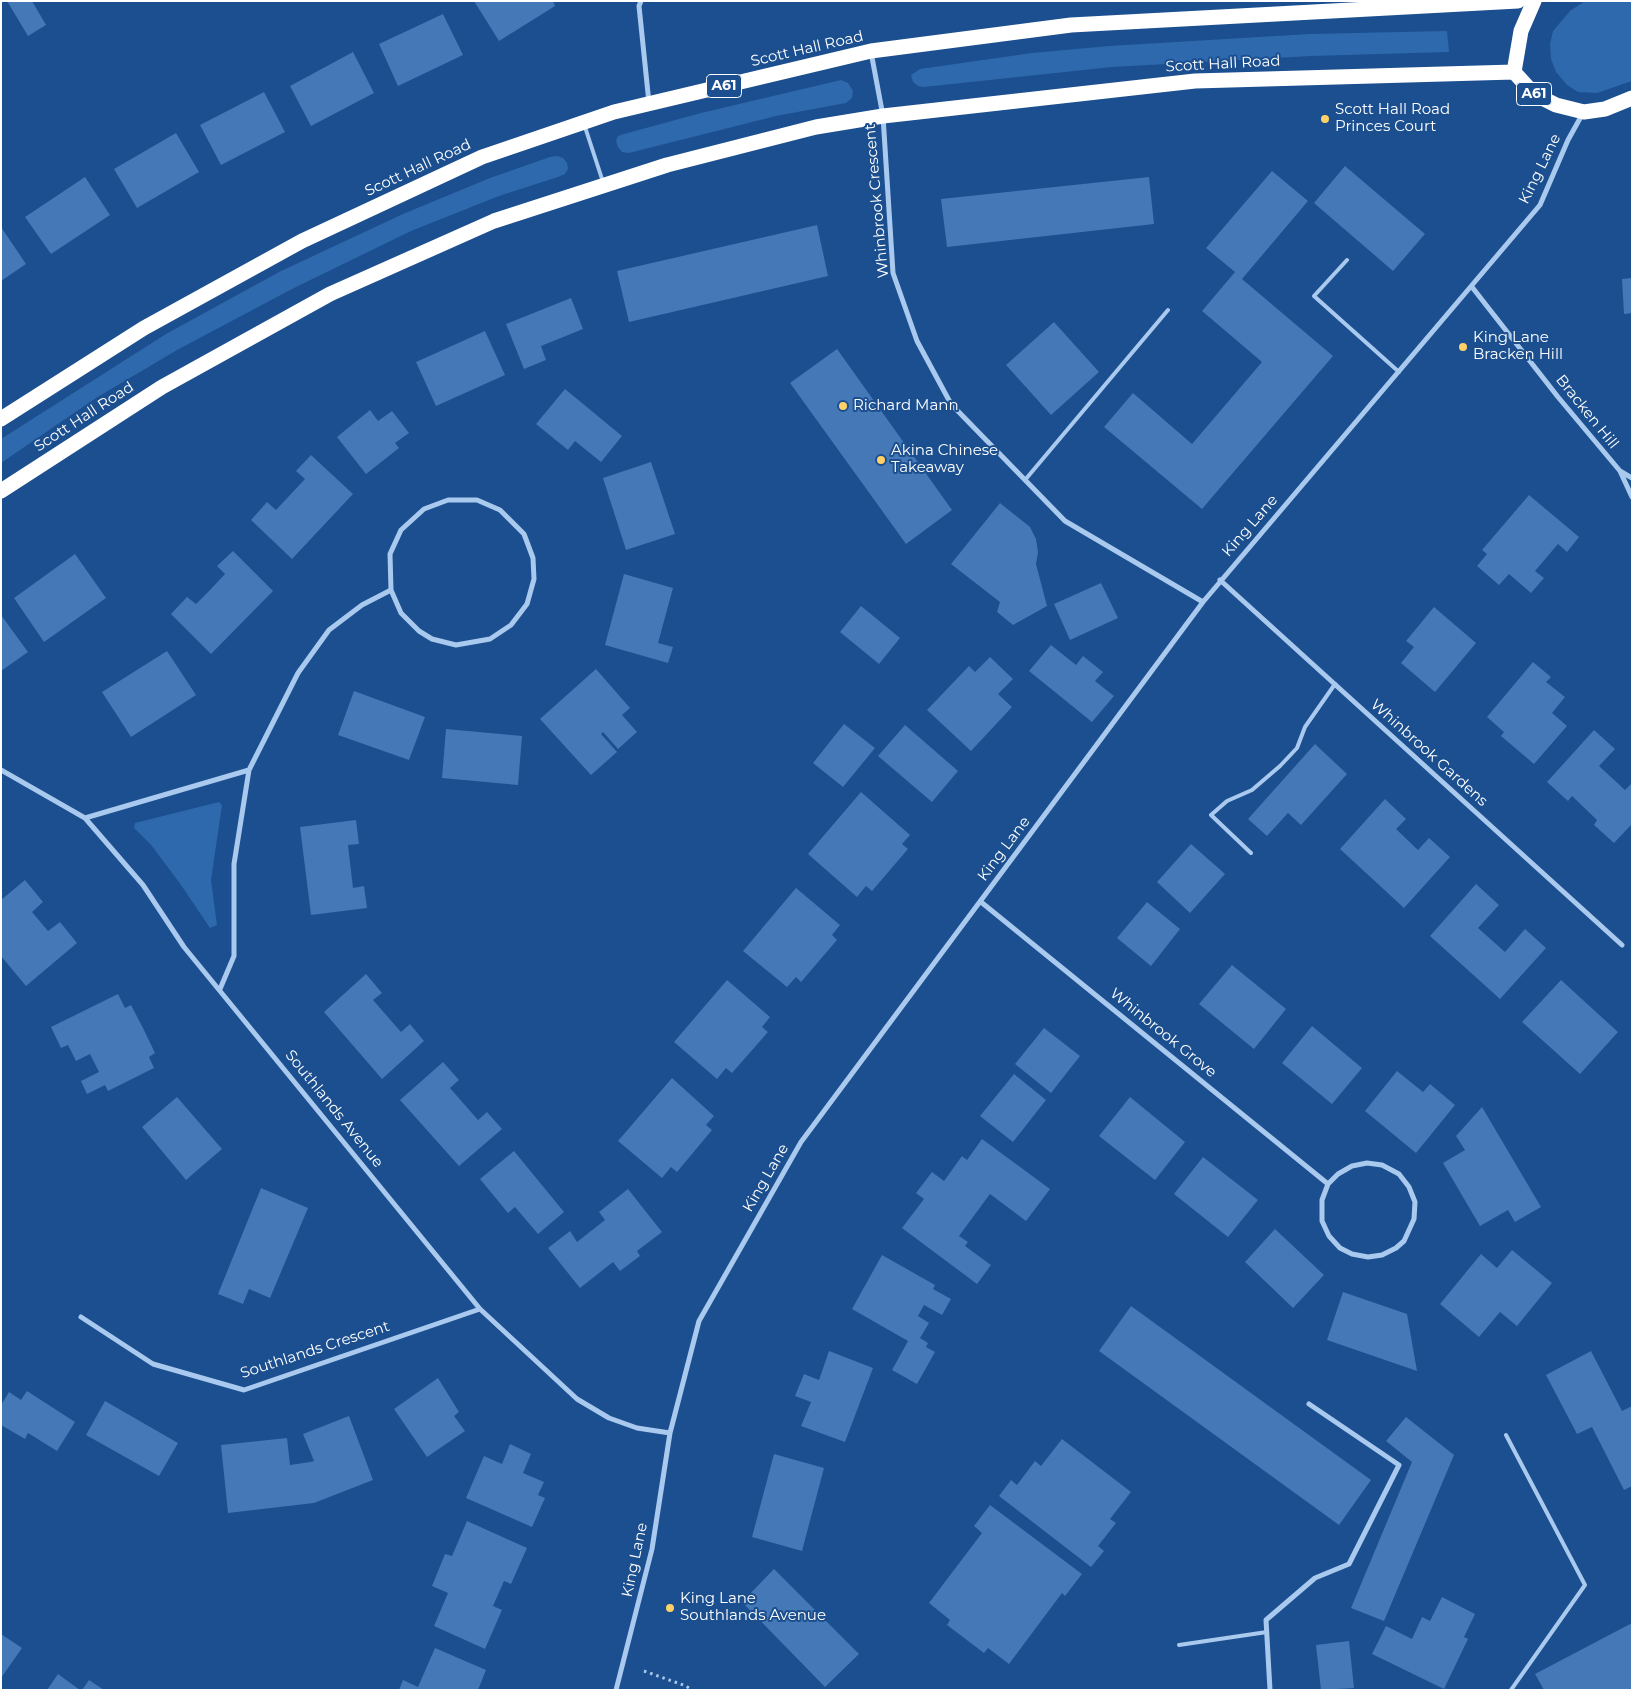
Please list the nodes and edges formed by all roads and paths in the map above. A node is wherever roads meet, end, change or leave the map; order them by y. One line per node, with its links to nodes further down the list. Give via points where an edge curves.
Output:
1 (641, 1): 7 (street)
2 (1518, 1): 4 (highway, Scott Hall Road / A61, via 1071,25)
3 (1534, 1): 5 (highway, A61, via 1520,31)
4 (871, 51): 7 (highway, Scott Hall Road / A61); 9 (street, Whinbrook Crescent)
5 (1514, 72): 8 (highway, A61, via 1534,94 1556,105); 9 (highway, Scott Hall Road / A61, via 1195,81)
6 (1632, 98): 8 (highway, A61, via 1605,109)
7 (649, 104): 10 (highway, Scott Hall Road / A61)
8 (1584, 112): 13 (street, King Lane, via 1540,205)
9 (883, 116): 11 (highway, Scott Hall Road / A61, via 816,127 667,165); 19 (street, Whinbrook Crescent, via 893,273 917,341 951,404)
10 (583, 122): 11 (lane); 16 (highway, Scott Hall Road / A61, via 482,157 302,241 144,328)
11 (604, 185): 20 (highway, Scott Hall Road / A61, via 494,221 330,294 162,387)
12 (1347, 260): 15 (lane, via 1314,296)
13 (1472, 287): 15 (street, King Lane); 17 (street, Bracken Hill)
14 (1168, 310): 19 (lane)
15 (1399, 372): 22 (street, King Lane)
16 (1, 419)
17 (1620, 471): 18 (street, Bracken Hill); 21 (street)
18 (1632, 478)
19 (1025, 480): 24 (street, Whinbrook Crescent, via 1065,521)
20 (1, 491)
21 (1632, 497)
22 (1220, 580): 24 (street, King Lane); 25 (street, Whinbrook Gardens)
23 (391, 590): 23 (street, via 401,613 419,631 432,638 456,645 490,639 511,625 527,604 534,579 533,558 524,534 500,510 477,500 448,500 424,509 401,530 390,554); 27 (street, via 329,630 298,673)
24 (1203, 602): 30 (street, King Lane)
25 (1335, 684): 29 (lane, via 1305,727 1297,748 1280,766 1252,790 1227,801 1211,814); 31 (street, Whinbrook Gardens)
26 (1, 770): 28 (street, Southlands Avenue)
27 (249, 770): 28 (street); 32 (street, via 234,864 234,956)
28 (85, 818): 32 (street, Southlands Avenue, via 143,885 184,946)
29 (1251, 852)
30 (981, 902): 33 (street, Whinbrook Grove); 37 (street, King Lane, via 801,1142 699,1321)
31 (1622, 944)
32 (220, 989): 34 (street, Southlands Avenue)
33 (1328, 1184): 33 (street, via 1352,1166 1367,1163 1382,1165 1398,1174 1409,1187 1415,1202 1414,1218 1404,1241 1382,1255 1368,1257 1340,1248 1322,1221 1322,1200)
34 (480, 1309): 35 (street, Southlands Crescent, via 244,1390 153,1364); 37 (street, Southlands Avenue, via 577,1399 609,1418 637,1428)
35 (81, 1317)
36 (1309, 1404): 39 (street, via 1399,1465 1349,1564 1315,1578 1266,1620)
37 (670, 1433): 41 (street, King Lane, via 652,1549)
38 (1506, 1435): 45 (lane, via 1585,1585)
39 (1267, 1632): 40 (lane); 44 (street)
40 (1179, 1645)
41 (623, 1664): 42 (street, King Lane); 43 (path)
42 (616, 1690)
43 (692, 1690)
44 (1270, 1690)
45 (1511, 1690)

